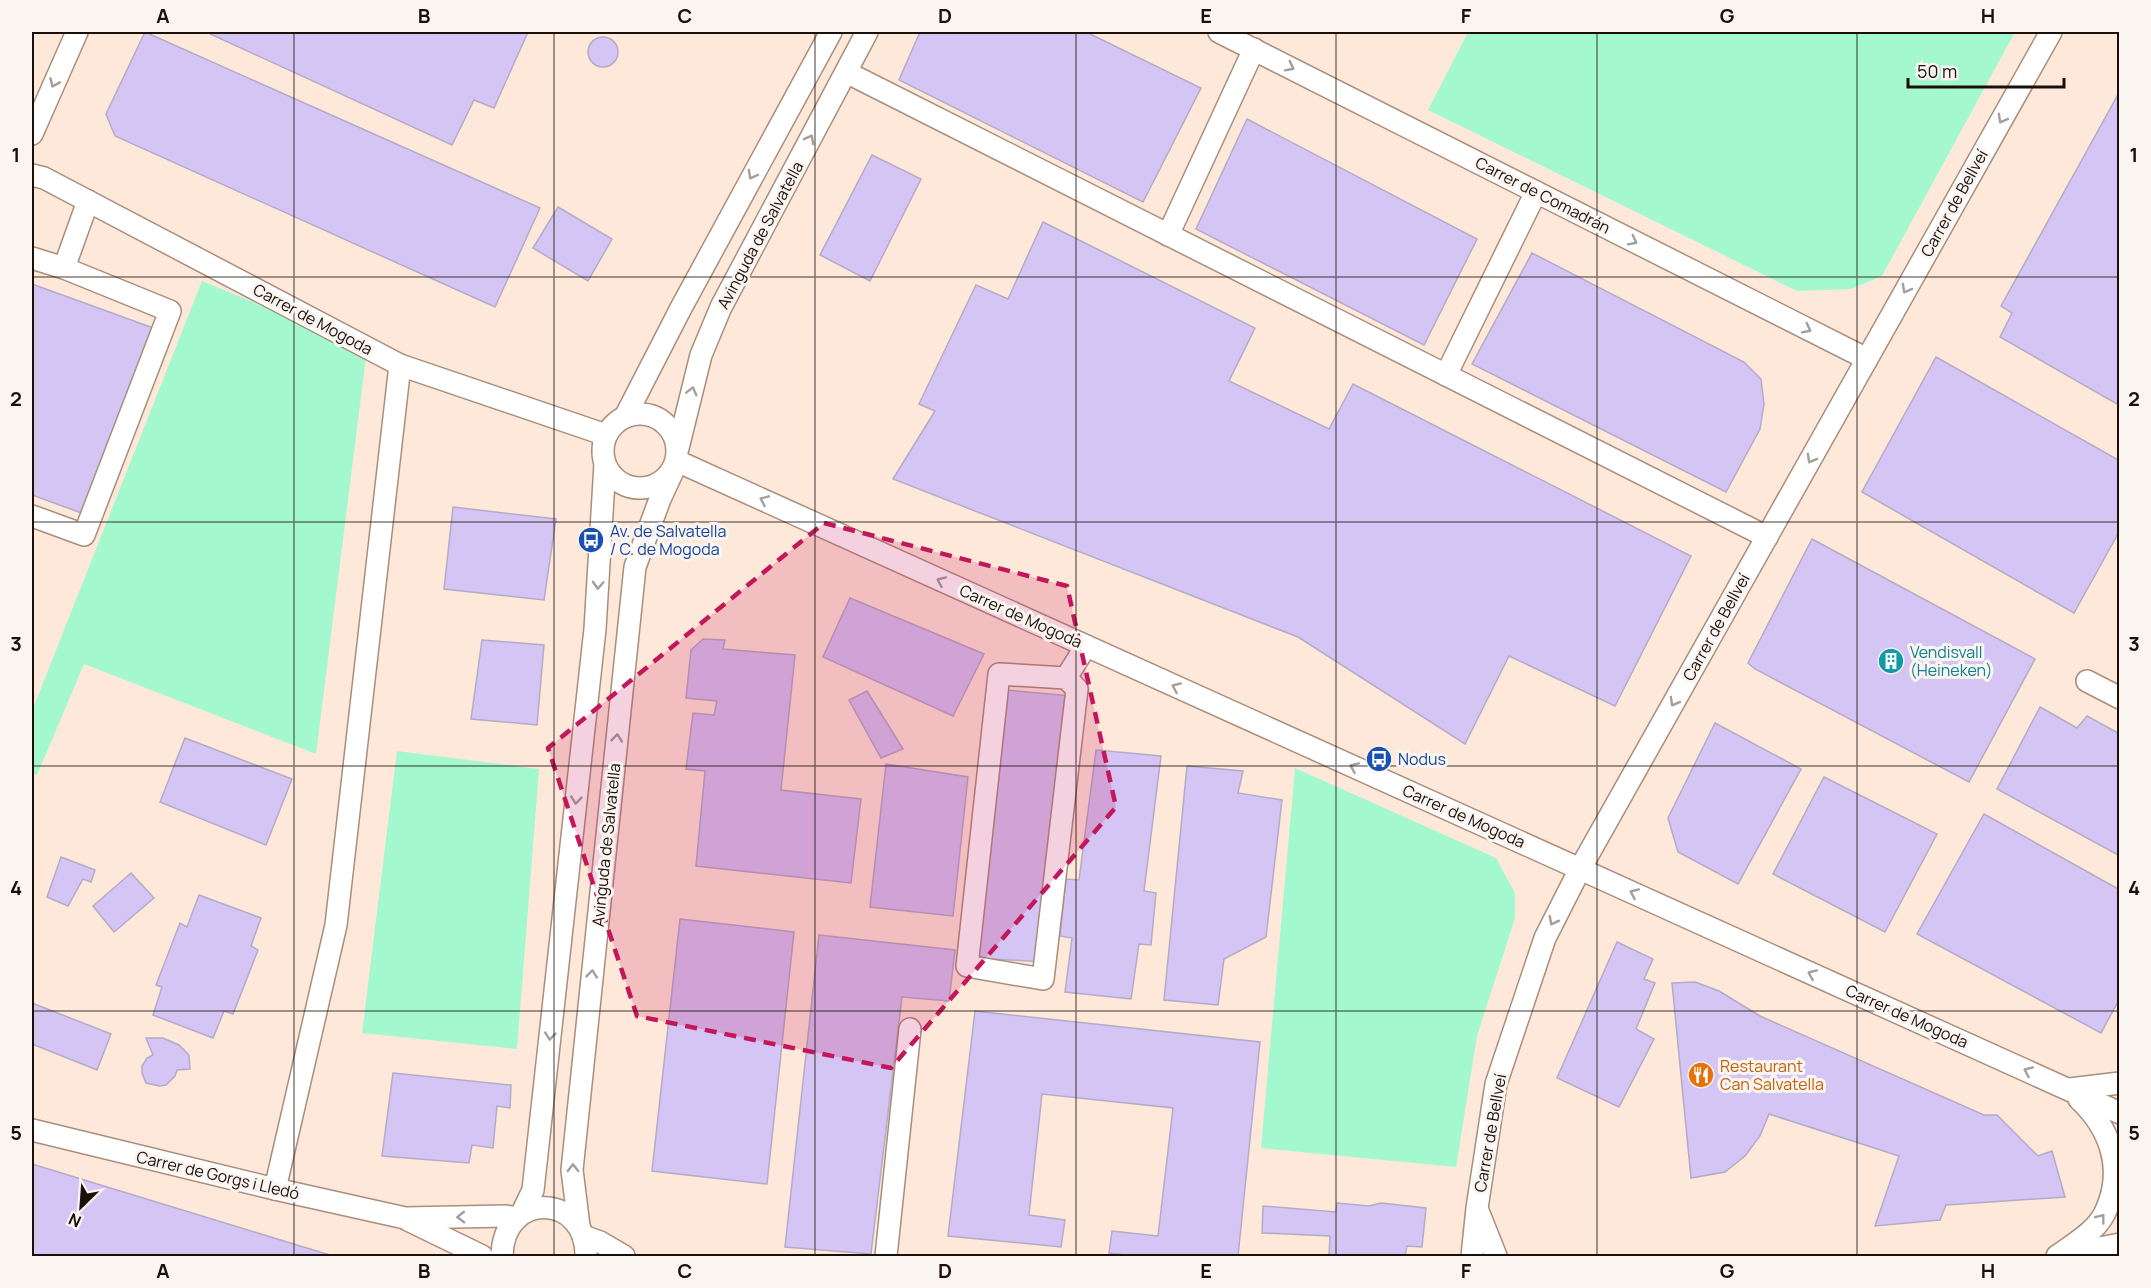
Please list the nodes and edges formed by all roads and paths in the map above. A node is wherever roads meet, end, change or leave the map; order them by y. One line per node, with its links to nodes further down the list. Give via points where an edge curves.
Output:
1 (77, 32): 8 (street, one-way to 8)
2 (831, 32): 18 (street, one-way to 18)
3 (867, 32): 7 (street, Avinguda de Salvatella)
4 (1219, 32): 6 (street, Carrer de Comadrán)
5 (2051, 32): 15 (street, Carrer de Bellveí, one-way to 15)
6 (1254, 49): 10 (street, Carrer de Comadrán, one-way to 10); 12 (street)
7 (846, 72): 12 (street); 20 (street, Avinguda de Salvatella, one-way to 7, via 701,355 721,307)
8 (32, 134)
9 (32, 175): 11 (street, Carrer de Mogoda)
10 (1536, 192): 15 (street, Carrer de Comadrán, one-way to 15); 17 (street)
11 (88, 201): 14 (street); 16 (street, Carrer de Mogoda)
12 (1168, 235): 17 (street)
13 (32, 258): 14 (street)
14 (64, 268): 22 (street, via 170,311 84,535)
15 (1867, 359): 23 (street, Carrer de Bellveí, one-way to 23)
16 (400, 365): 19 (street, Carrer de Mogoda); 34 (street, via 336,925)
17 (1446, 375): 23 (street)
18 (625, 417): 19 (street); 20 (street, via 642,414 666,423 674,434)
19 (606, 435): 21 (street, via 602,451)
20 (676, 460): 21 (street, via 664,480 653,487 635,489 611,476); 24 (street, Carrer de Mogoda, one-way to 20); 38 (street, Avinguda de Salvatella, one-way to 20, via 572,1170 635,567)
21 (605, 464): 36 (street, Avinguda de Salvatella, one-way to 36, via 593,652 533,1190)
22 (32, 516)
23 (1767, 537): 28 (street, Carrer de Bellveí, one-way to 28)
24 (1086, 646): 25 (street); 28 (street, Carrer de Mogoda, one-way to 24)
25 (1066, 678): 25 (street, via 999,674 967,966 1043,979 1077,689)
26 (2087, 681): 27 (street)
27 (2120, 698)
28 (1580, 869): 31 (street, Carrer de Mogoda, one-way to 28); 35 (street, Carrer de Bellveí, one-way to 35, via 1545,938 1496,1084)
29 (910, 1029): 44 (street)
30 (2120, 1083): 31 (street)
31 (2068, 1089): 32 (street, Carrer de Mogoda); 40 (street, one-way to 31, via 2089,1233 2107,1209 2115,1174 2111,1145 2094,1113)
32 (2120, 1113)
33 (32, 1130): 34 (street, Carrer de Gorgs i Lledó)
34 (275, 1190): 37 (street, Carrer de Gorgs i Lledó)
35 (1477, 1208): 45 (street, Carrer de Bellveí); 46 (street)
36 (519, 1216): 37 (street, Carrer de Gorgs i Lledó, one-way to 37); 38 (street, Carrer de Gorgs i Lledó, via 537,1208 552,1208 570,1216); 42 (street, Avinguda de Salvatella, via 502,1240)
37 (405, 1218): 41 (street, Carrer de Gorgs i Lledó)
38 (583, 1239): 43 (street, via 600,1242)
39 (2120, 1245): 40 (street)
40 (2057, 1256): 47 (street); 48 (street)
41 (482, 1257)
42 (502, 1257)
43 (624, 1257)
44 (886, 1257)
45 (1472, 1257)
46 (1496, 1257)
47 (2051, 1257)
48 (2066, 1257)

